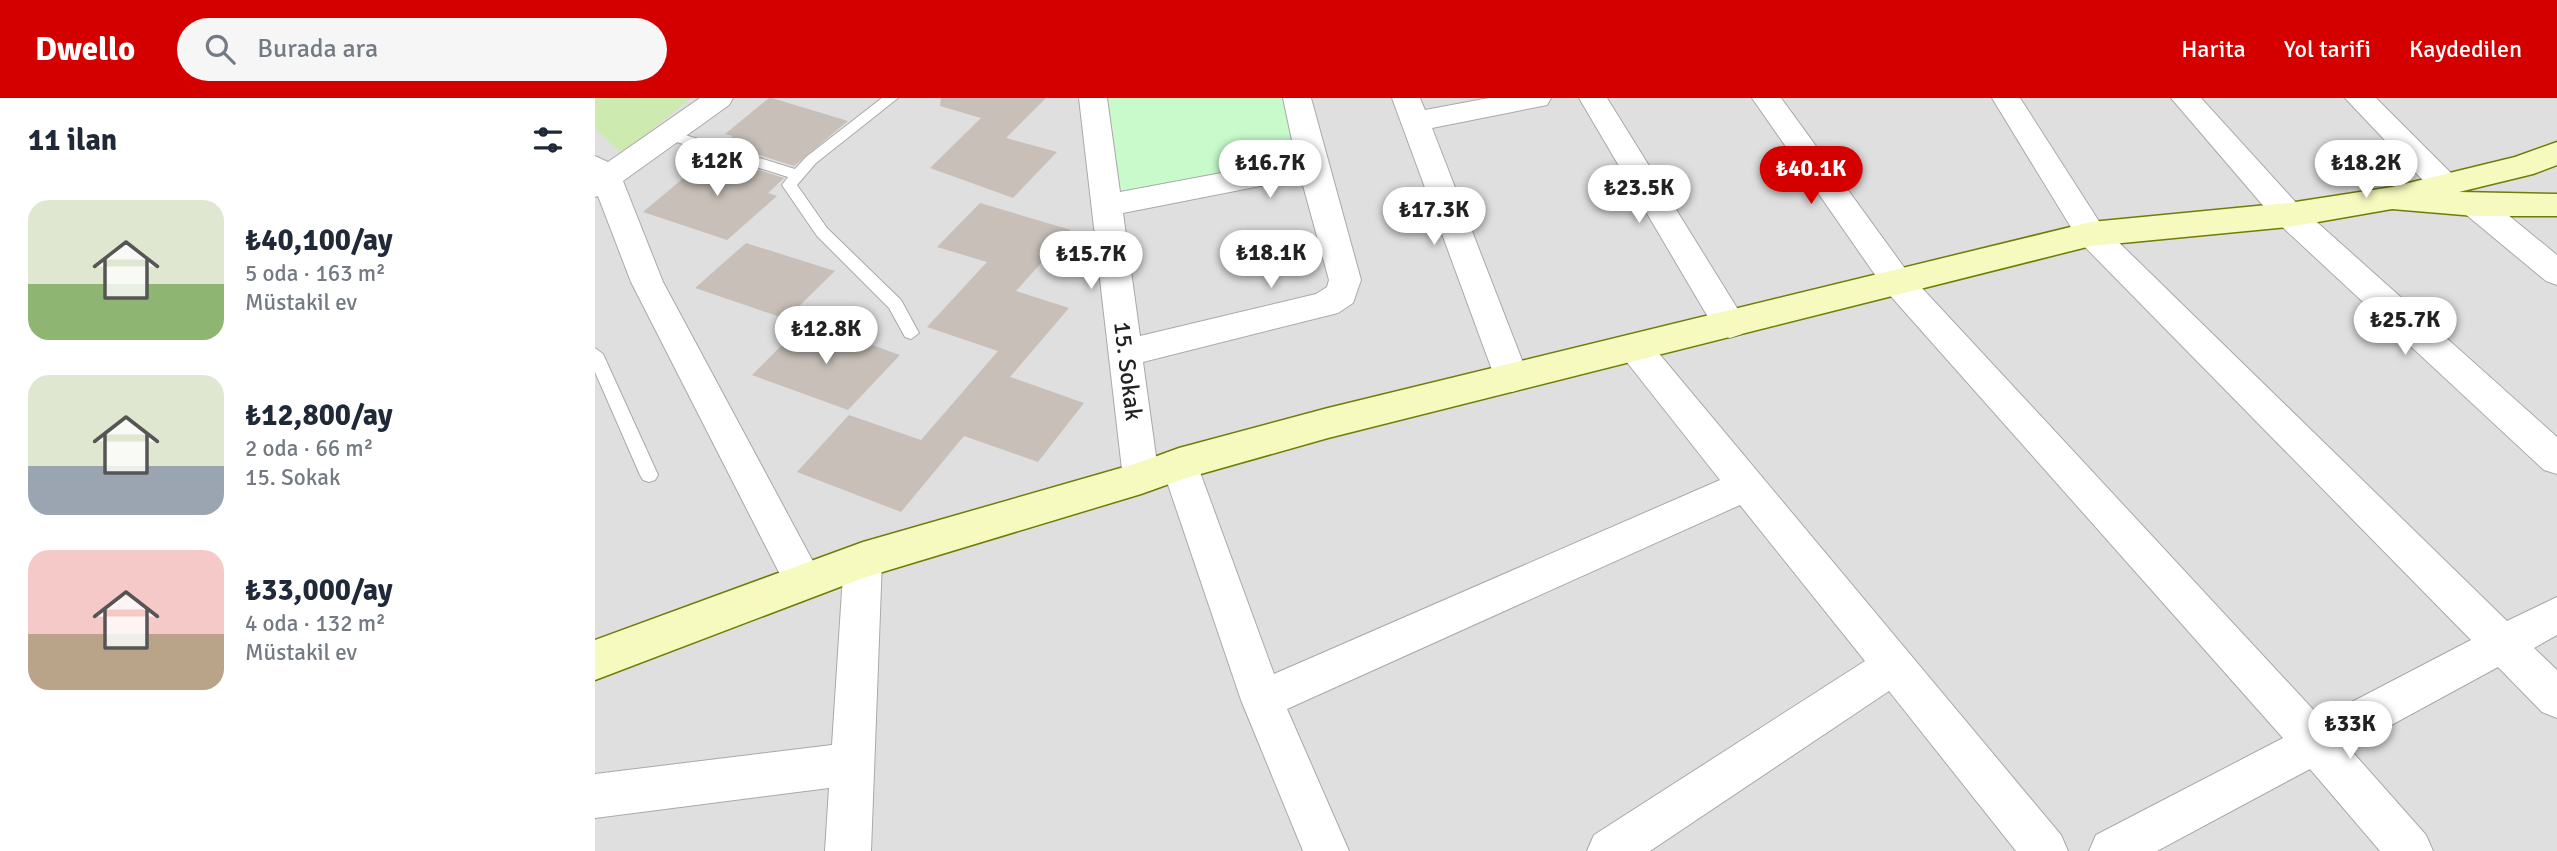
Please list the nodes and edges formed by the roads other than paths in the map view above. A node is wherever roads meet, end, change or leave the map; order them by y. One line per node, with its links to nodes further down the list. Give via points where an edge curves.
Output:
1 (719, 98): 12 (street)
2 (891, 98): 15 (lane)
3 (1093, 98): 19 (street, 15. Sokak)
4 (1297, 98): 14 (street)
5 (1537, 98): 11 (street)
6 (1593, 98): 26 (street)
7 (1766, 98): 25 (street)
8 (2006, 98): 23 (street)
9 (2185, 98): 22 (street)
10 (2359, 98): 17 (street)
11 (1411, 110): 31 (street)
12 (669, 135): 15 (lane); 16 (street)
13 (2557, 153): 17 (street)
14 (1313, 166): 19 (street); 29 (street, via 1345,280 1341,294 1326,304)
15 (797, 176): 27 (lane, via 789,185 822,232 895,304)
16 (599, 177): 38 (street, via 647,282)
17 (2445, 185): 18 (street)
18 (2392, 198): 20 (street); 22 (street)
19 (1107, 205): 29 (street, 15. Sokak)
20 (2475, 205): 21 (street); 24 (street)
21 (2557, 205)
22 (2289, 215): 23 (street); 32 (street)
23 (2091, 234): 25 (street); 40 (street)
24 (2557, 273)
25 (1898, 283): 26 (street); 45 (street)
26 (1730, 326): 28 (street)
27 (911, 333)
28 (1634, 347): 31 (street); 36 (street)
29 (1126, 353): 35 (street, 15. Sokak)
30 (595, 354): 34 (lane)
31 (1513, 379): 33 (street)
32 (2557, 459)
33 (1179, 464): 35 (street); 44 (street)
34 (649, 475)
35 (1141, 478): 37 (street)
36 (1747, 485): 42 (street); 44 (street)
37 (863, 560): 38 (street); 46 (street)
38 (804, 582): 41 (street)
39 (2557, 615): 40 (street)
40 (2504, 643): 43 (street); 45 (street)
41 (595, 660)
42 (1893, 665): 50 (street); 51 (street)
43 (2557, 698)
44 (1262, 700): 49 (street)
45 (2316, 743): 52 (street); 53 (street)
46 (852, 764): 47 (street); 48 (street)
47 (595, 796)
48 (848, 851)
49 (1326, 851)
50 (1610, 851)
51 (2045, 851)
52 (2112, 851)
53 (2410, 851)

